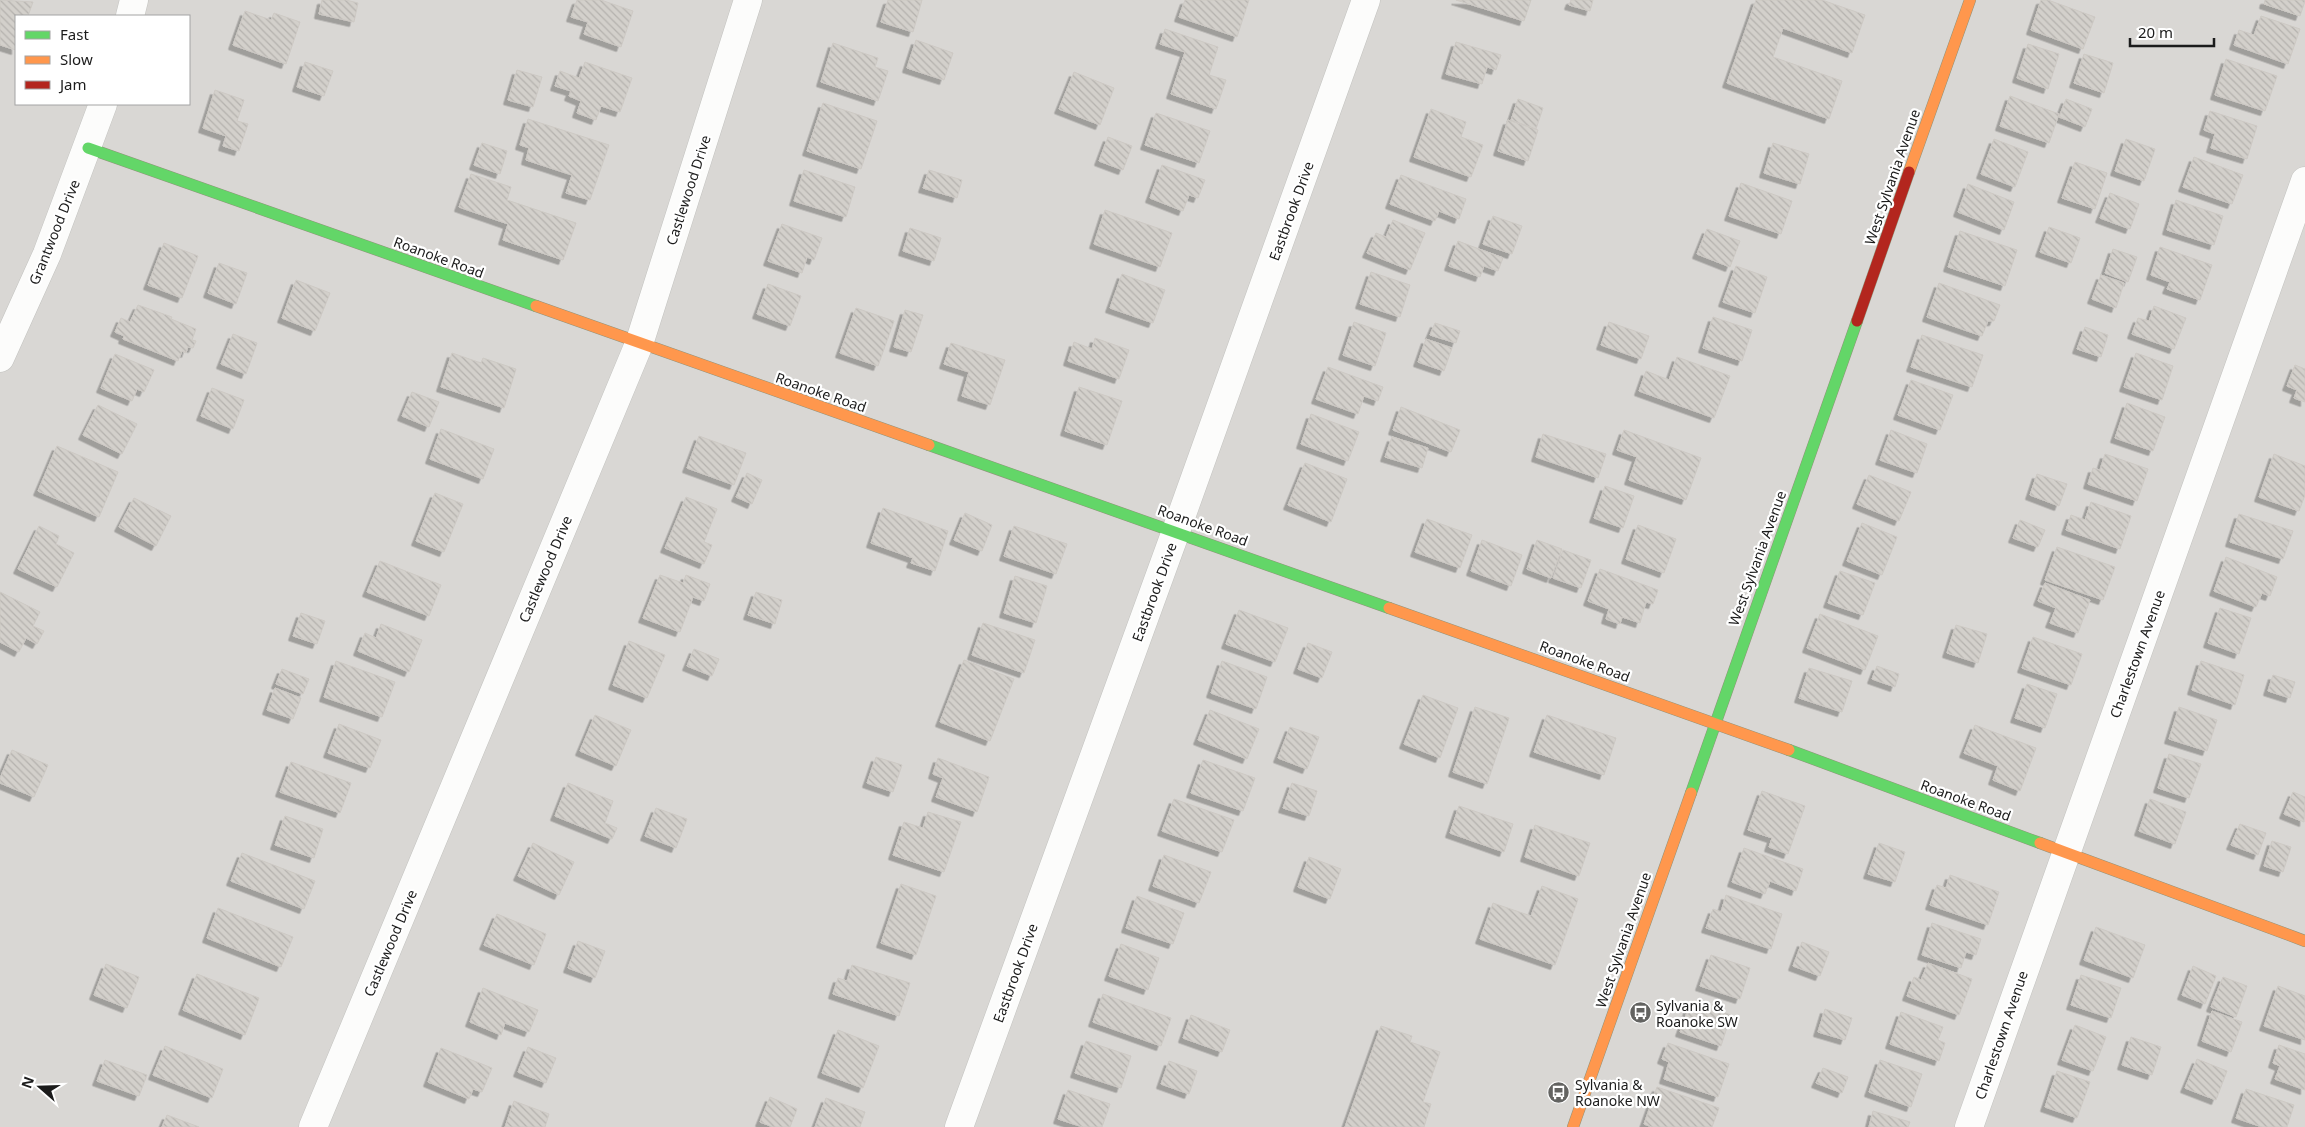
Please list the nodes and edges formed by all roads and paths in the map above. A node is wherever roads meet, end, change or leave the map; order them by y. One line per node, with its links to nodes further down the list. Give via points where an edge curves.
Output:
1 (134, 0): 5 (street)
2 (748, 0): 9 (street, Castlewood Drive)
3 (1366, 0): 11 (street, Eastbrook Drive)
4 (1970, 0): 12 (street, West Sylvania Avenue)
5 (130, 15)
6 (103, 105): 7 (street, Grantwood Drive)
7 (88, 148): 9 (street, Roanoke Road); 10 (street, Grantwood Drive, via 47,254)
8 (2305, 181): 13 (street, Charlestown Avenue)
9 (639, 344): 11 (street, Roanoke Road); 15 (street, Castlewood Drive)
10 (0, 358)
11 (1176, 531): 12 (street, Roanoke Road); 16 (street, Eastbrook Drive)
12 (1715, 723): 13 (street, Roanoke Road); 17 (street, West Sylvania Avenue)
13 (2066, 852): 14 (street, Roanoke Road); 18 (street, Charlestown Avenue)
14 (2305, 941)
15 (313, 1127)
16 (959, 1127)
17 (1573, 1127)
18 (1969, 1127)

